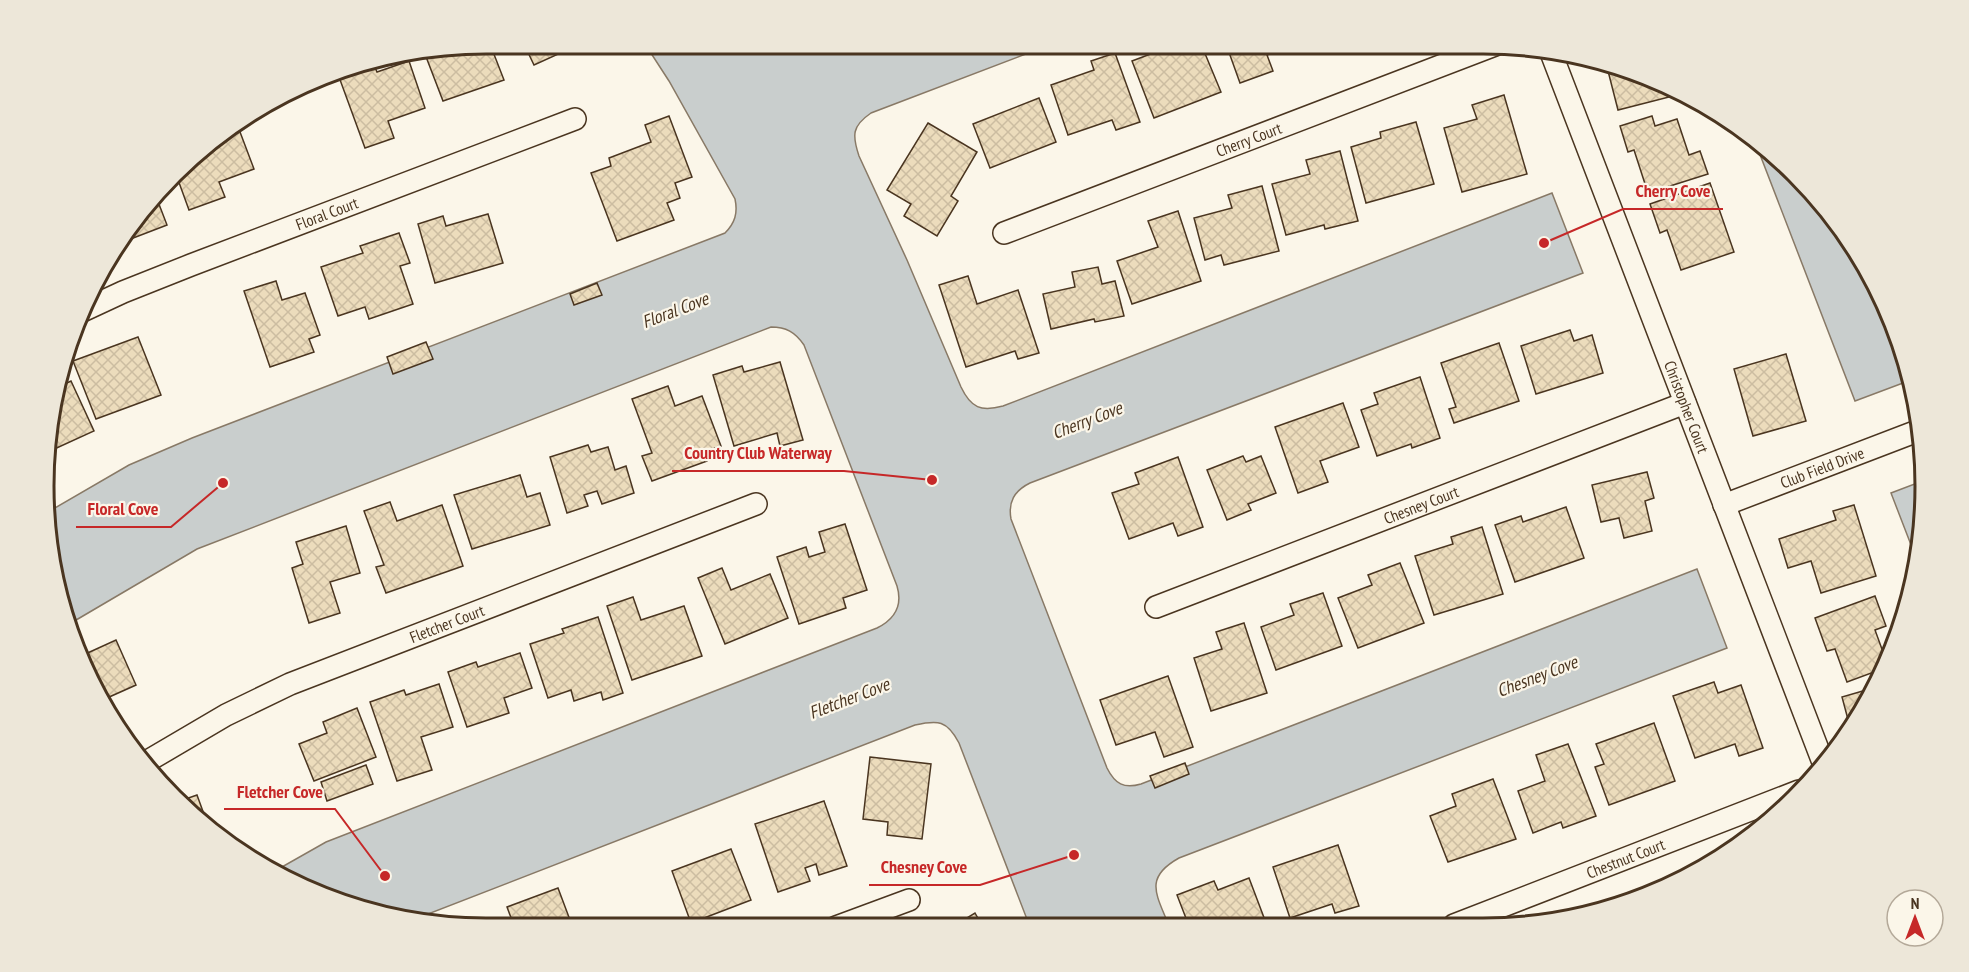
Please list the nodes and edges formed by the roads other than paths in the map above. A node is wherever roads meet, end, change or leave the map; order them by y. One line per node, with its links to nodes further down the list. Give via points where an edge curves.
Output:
1 (1471, 54): 4 (street, Cherry Court)
2 (1554, 60): 6 (street, Christopher Court)
3 (575, 119): 5 (street, Floral Court)
4 (1004, 233)
5 (94, 305)
6 (1685, 403): 9 (street, Christopher Court); 10 (street, Chesney Court)
7 (1911, 433): 9 (street, Club Field Drive)
8 (756, 504): 12 (street, Fletcher Court, via 290,684 226,715)
9 (1724, 505): 11 (street, Christopher Court)
10 (1156, 607)
11 (1820, 756)
12 (151, 759)
13 (1782, 797): 16 (street, Chestnut Court)
14 (909, 900): 15 (street)
15 (860, 918)
16 (1472, 918)

